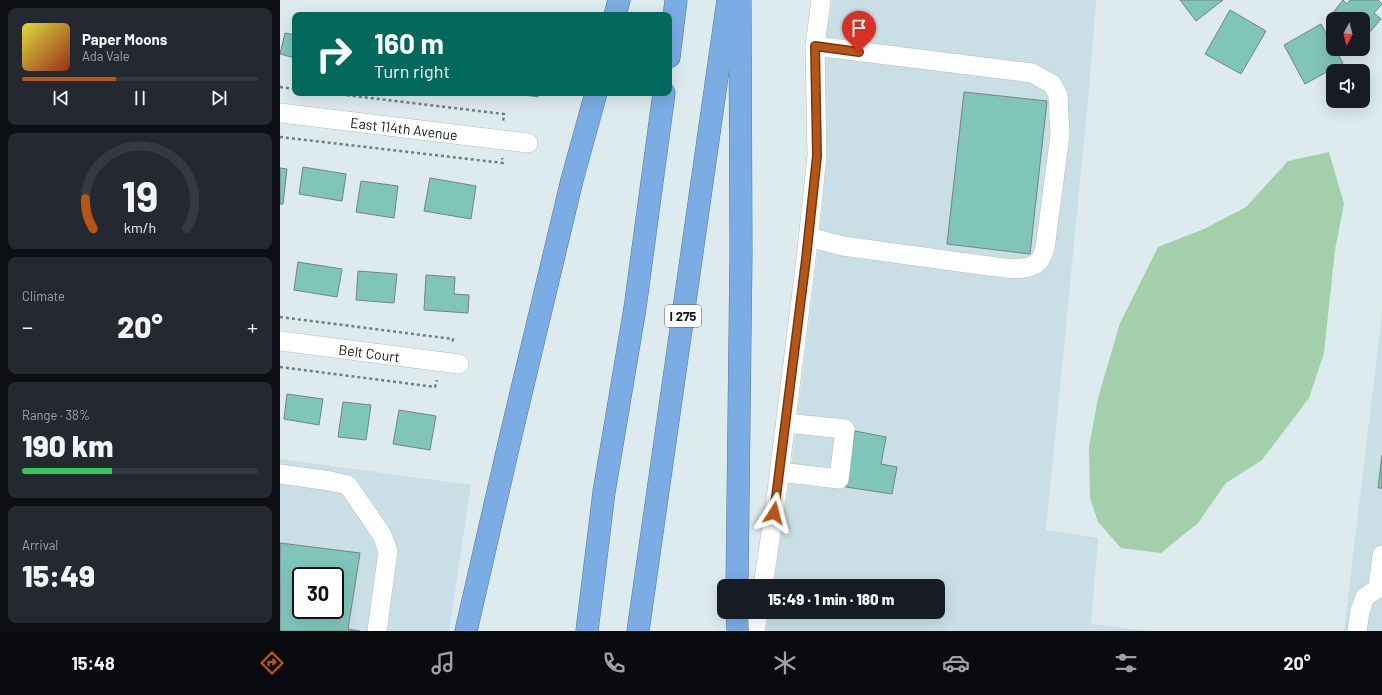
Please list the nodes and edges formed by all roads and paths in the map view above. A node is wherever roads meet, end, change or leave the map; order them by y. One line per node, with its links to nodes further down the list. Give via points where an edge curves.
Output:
1 (619, 0): 6 (highway)
2 (676, 0): 7 (highway)
3 (728, 0): 34 (highway, I 275)
4 (740, 0): 26 (highway)
5 (821, 0): 8 (street)
6 (616, 12)
7 (672, 33)
8 (815, 46): 17 (street, via 817,156); 17 (street, via 1032,73 1052,84 1058,95 1060,134 1045,248 1040,260 1030,267 989,266 843,246)
9 (280, 87): 10 (path)
10 (292, 89)
11 (595, 96): 32 (highway, via 572,180 512,427)
12 (664, 96): 33 (highway, via 635,308 604,492)
13 (280, 113): 15 (street, East 114th Avenue)
14 (280, 137): 16 (path)
15 (528, 143)
16 (503, 163)
17 (808, 238): 22 (street)
18 (280, 317): 20 (path, via 453,339)
19 (280, 341): 20 (street, Belt Court)
20 (452, 364): 21 (path, via 435,387)
21 (280, 367)
22 (786, 423): 23 (street); 23 (street, via 844,429 839,479)
23 (780, 472): 27 (street)
24 (280, 474): 31 (street, via 348,485 382,535 388,551)
25 (1382, 555): 28 (street)
26 (738, 579)
27 (764, 579)
28 (1380, 588): 37 (street, via 1365,597)
29 (737, 619): 35 (highway)
30 (757, 619): 36 (street)
31 (377, 631)
32 (466, 631)
33 (587, 631)
34 (638, 631)
35 (738, 631)
36 (756, 631)
37 (1357, 631)

